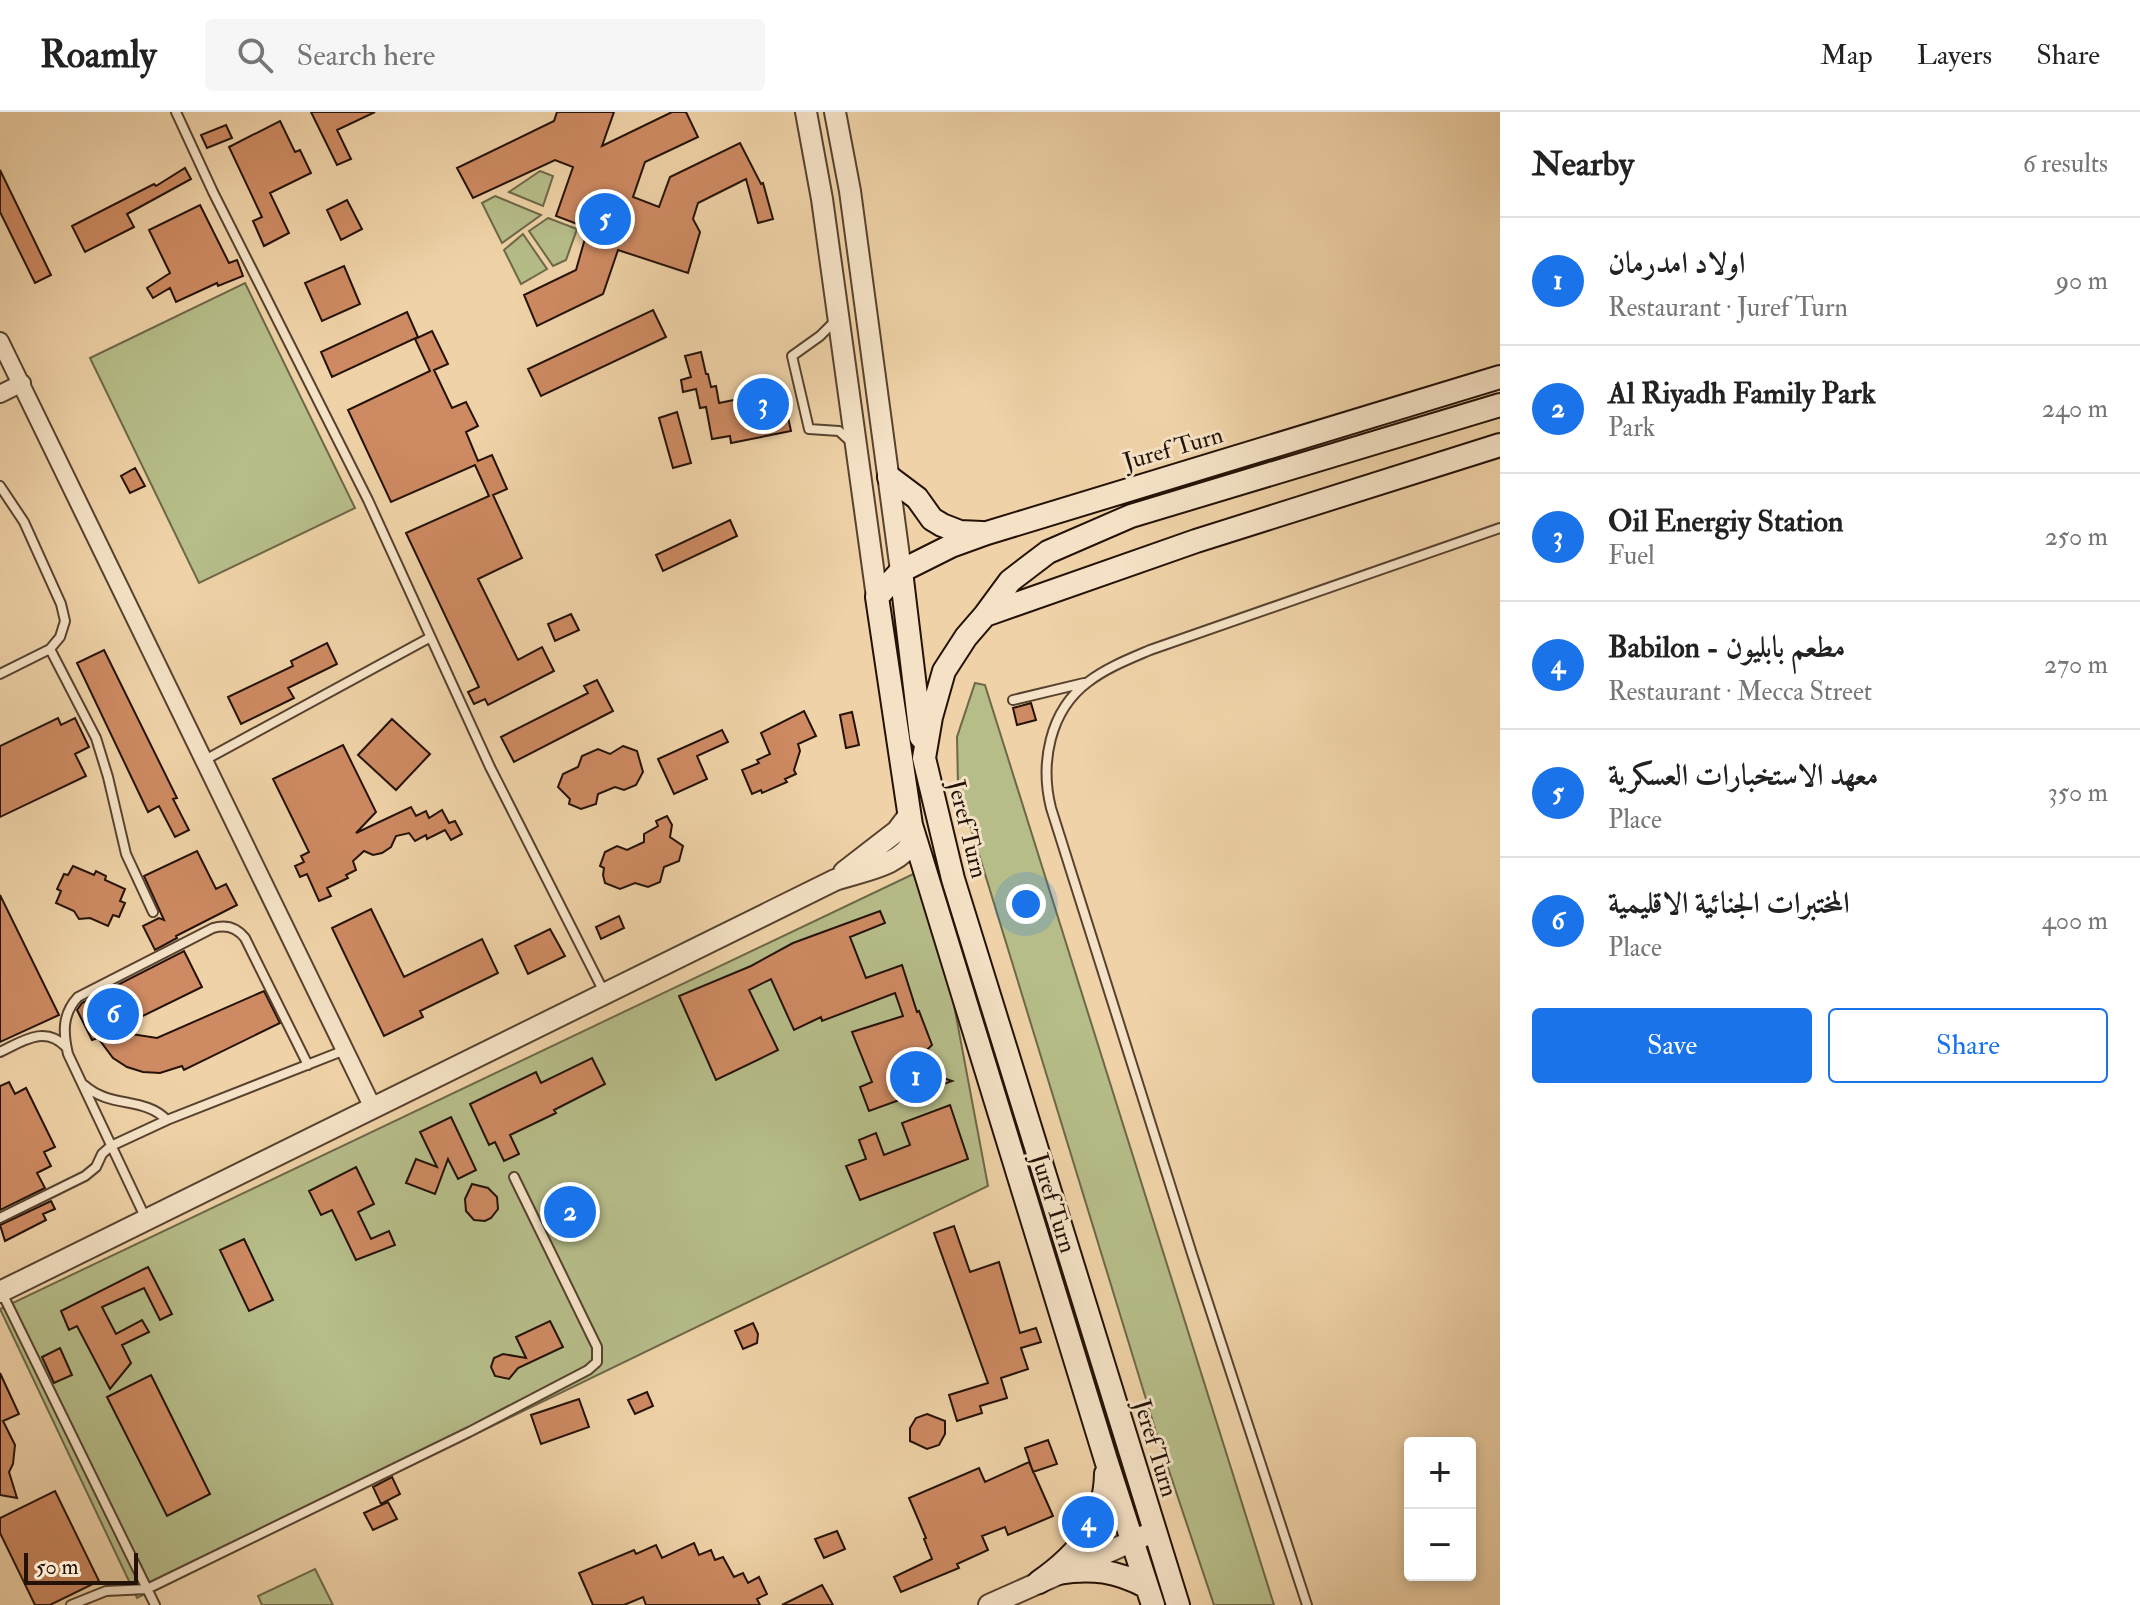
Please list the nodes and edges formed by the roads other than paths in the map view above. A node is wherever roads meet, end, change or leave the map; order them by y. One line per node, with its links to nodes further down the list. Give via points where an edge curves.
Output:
1 (176, 112): 19 (lane, via 368,500)
2 (806, 112): 4 (street)
3 (835, 112): 12 (street)
4 (838, 314): 11 (street); 11 (lane, via 831,327 792,356 809,429 839,431)
5 (0, 341): 7 (street)
6 (1500, 377): 15 (main road, Juref Turn)
7 (22, 383): 8 (street); 25 (street)
8 (0, 394)
9 (1500, 405): 18 (main road, Jeref Turn, via 1131,516 1048,552 1010,581)
10 (1500, 445): 18 (main road, via 1196,541)
11 (857, 448): 17 (street)
12 (889, 477): 15 (main road, via 942,525); 16 (street)
13 (0, 486): 20 (lane, via 24,522 64,612 63,629)
14 (1500, 528): 22 (lane, via 1150,650)
15 (987, 533): 16 (main road, Juref Turn)
16 (901, 571): 17 (main road, Juref Turn); 24 (main road)
17 (877, 597): 26 (main road, Juref Turn)
18 (985, 615): 24 (main road, Jeref Turn, via 944,671)
19 (429, 638): 25 (lane); 30 (lane)
20 (50, 649): 21 (lane); 29 (lane, via 96,738 126,854)
21 (0, 674)
22 (1085, 683): 23 (lane); 53 (lane, via 1052,732 1047,792)
23 (1013, 700)
24 (924, 758): 44 (main road, Jeref Turn, via 953,879)
25 (203, 761): 32 (street)
26 (909, 815): 27 (main road, Juref Turn); 28 (street, via 897,831)
27 (915, 838): 28 (street, via 890,863); 43 (main road, Juref Turn)
28 (835, 880): 30 (street)
29 (153, 912)
30 (604, 993): 36 (street)
31 (66, 1047): 33 (lane, via 52,1036 39,1035); 34 (lane, via 66,1013 78,997 213,928 227,926 245,938); 35 (lane)
32 (346, 1050): 34 (lane); 36 (street)
33 (0, 1052)
34 (308, 1065): 37 (lane)
35 (81, 1082): 37 (lane, via 101,1097 146,1105); 38 (lane)
36 (373, 1108): 41 (street)
37 (167, 1120): 38 (lane)
38 (111, 1146): 40 (lane, via 85,1176); 41 (lane)
39 (514, 1177): 47 (lane, via 597,1347 597,1362 469,1432)
40 (0, 1218)
41 (146, 1219): 42 (street)
42 (1, 1292): 47 (lane)
43 (1106, 1460): 45 (main road, Juref Turn); 46 (main road, via 1106,1490 1098,1518 1084,1544)
44 (1155, 1531): 45 (street); 52 (main road, Jeref Turn)
45 (1131, 1541): 46 (street); 48 (main road, Juref Turn)
46 (1049, 1577): 48 (main road, via 1104,1570 1127,1576); 51 (street)
47 (147, 1589): 49 (lane, via 106,1591); 50 (lane)
48 (1150, 1596)
49 (71, 1605)
50 (155, 1605)
51 (989, 1605)
52 (1178, 1605)
53 (1307, 1605)

